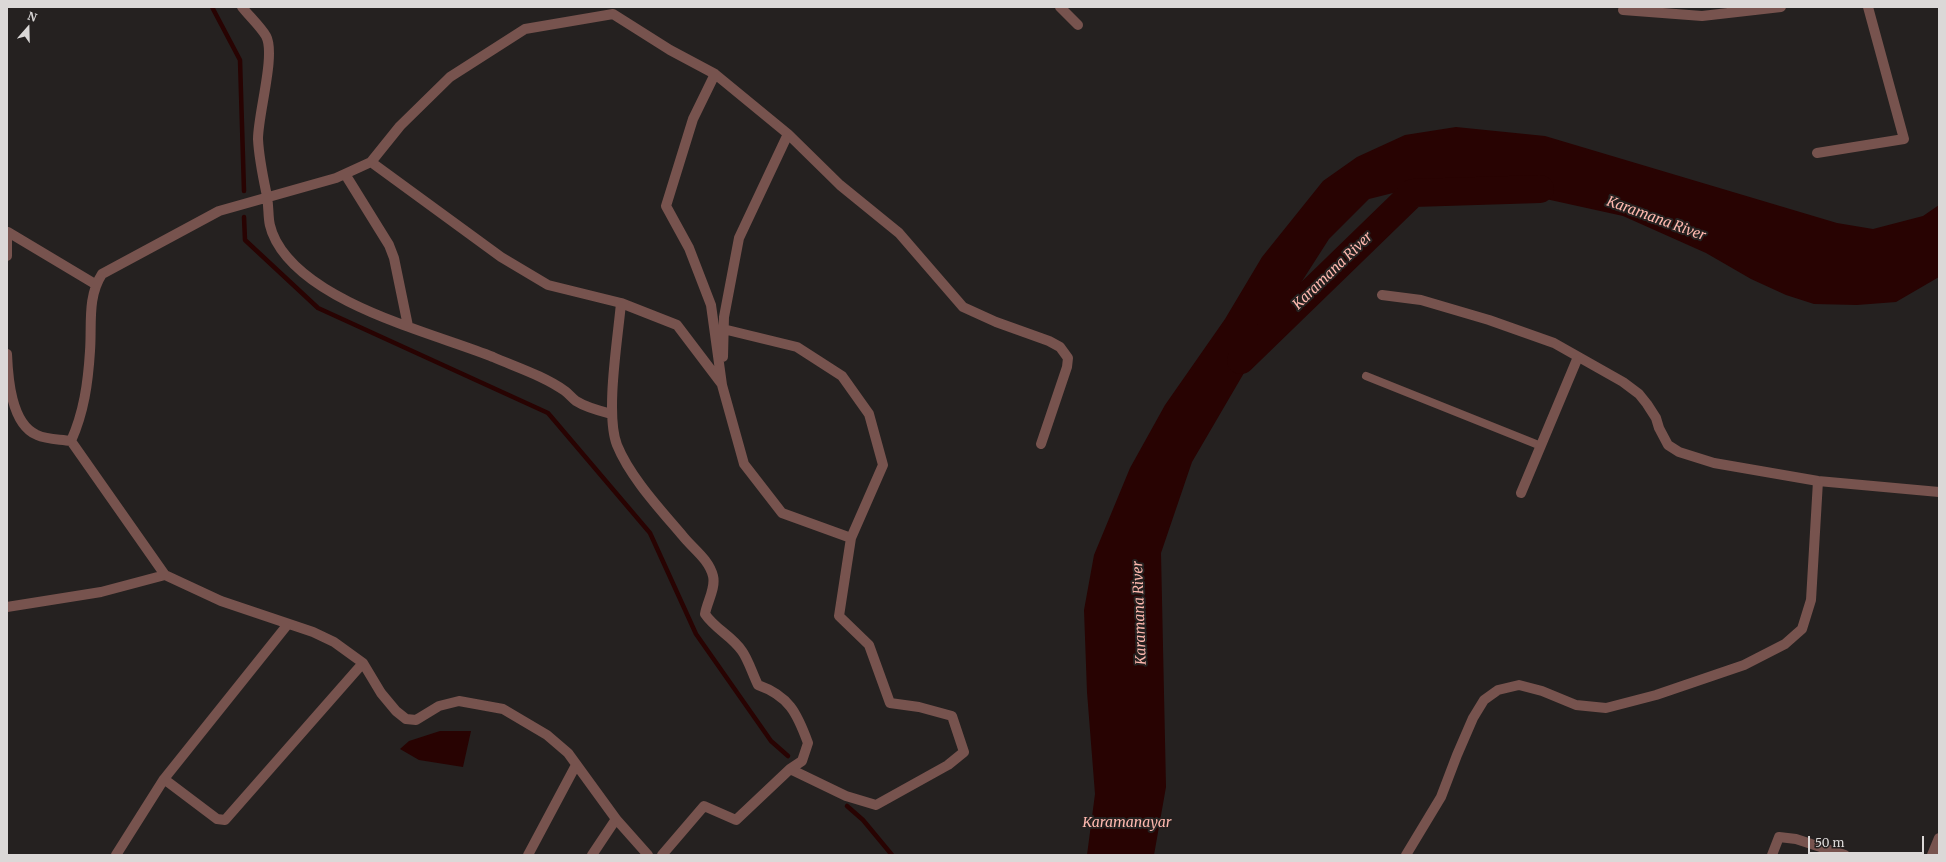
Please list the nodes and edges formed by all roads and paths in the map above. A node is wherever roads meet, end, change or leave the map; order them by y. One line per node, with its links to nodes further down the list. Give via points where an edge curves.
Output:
1 (242, 7): 13 (street, via 266,36 270,48 258,139)
2 (1060, 7): 7 (street)
3 (1781, 7): 5 (street, via 1702,16)
4 (1868, 7): 10 (street, via 1904,139)
5 (1623, 10)
6 (612, 11): 8 (street, via 670,50); 11 (street, via 525,29 450,77 400,126)
7 (1078, 25)
8 (715, 74): 9 (street); 24 (street, via 693,119 666,206 689,248 711,304)
9 (788, 134): 20 (street, via 739,238); 27 (street, via 840,185 899,233 963,307 1049,341 1060,348 1068,358 1067,367)
10 (1817, 153)
11 (371, 162): 12 (street); 18 (street, via 501,257 548,285)
12 (345, 174): 13 (street); 19 (street, via 392,252)
13 (267, 198): 16 (street, via 219,211 205,218 102,274); 19 (street, via 268,222 277,242 292,262 313,281 347,302)
14 (8, 232): 15 (street); 16 (street)
15 (7, 256)
16 (95, 284): 26 (street, via 85,395 80,421)
17 (1382, 295): 22 (street, via 1421,300 1489,320 1554,343)
18 (621, 304): 24 (street, via 677,325); 25 (street)
19 (408, 326): 25 (street, via 500,360 554,385 586,407)
20 (724, 329): 24 (street); 32 (street, via 797,347 842,376 869,414 883,465)
21 (7, 354): 26 (street, via 9,385 17,412 27,427 36,435)
22 (1578, 357): 28 (street); 29 (street, via 1639,394 1656,418 1668,445 1679,452 1714,463)
23 (1366, 376): 28 (lane)
24 (722, 385): 32 (street, via 744,464 782,513)
25 (612, 414): 38 (street, via 616,444 632,474 683,537 702,556 713,576 705,614 712,624 743,652 758,685 784,698 802,727 808,743 802,761)
26 (71, 441): 33 (street)
27 (1041, 444)
28 (1541, 446): 31 (street)
29 (1818, 481): 30 (street); 47 (street, via 1811,600 1802,629 1785,644 1744,665 1656,695 1606,708 1576,705 1542,691 1519,686 1498,690 1484,700 1473,718 1441,797)
30 (1939, 492)
31 (1521, 493)
32 (851, 538): 38 (street, via 839,616 869,645 890,703 919,707 952,716 964,752 948,765 876,805 846,796)
33 (165, 575): 34 (street, via 101,592); 35 (street, via 221,602)
34 (7, 607)
35 (288, 624): 36 (street, via 334,642); 39 (street)
36 (363, 663): 37 (street, via 381,693 396,712 406,719 416,720 440,706 459,701 503,709 547,735 568,753); 39 (street, via 225,820 217,819)
37 (576, 765): 40 (street); 43 (street)
38 (790, 770): 46 (street, via 736,820 704,806)
39 (164, 779): 42 (street)
40 (616, 819): 44 (street); 45 (street)
41 (1939, 838): 50 (street)
42 (116, 855)
43 (528, 855)
44 (592, 855)
45 (648, 855)
46 (662, 855)
47 (1406, 855)
48 (1772, 855): 49 (street, via 1779,837 1796,839)
49 (1845, 855)
50 (1932, 855)

